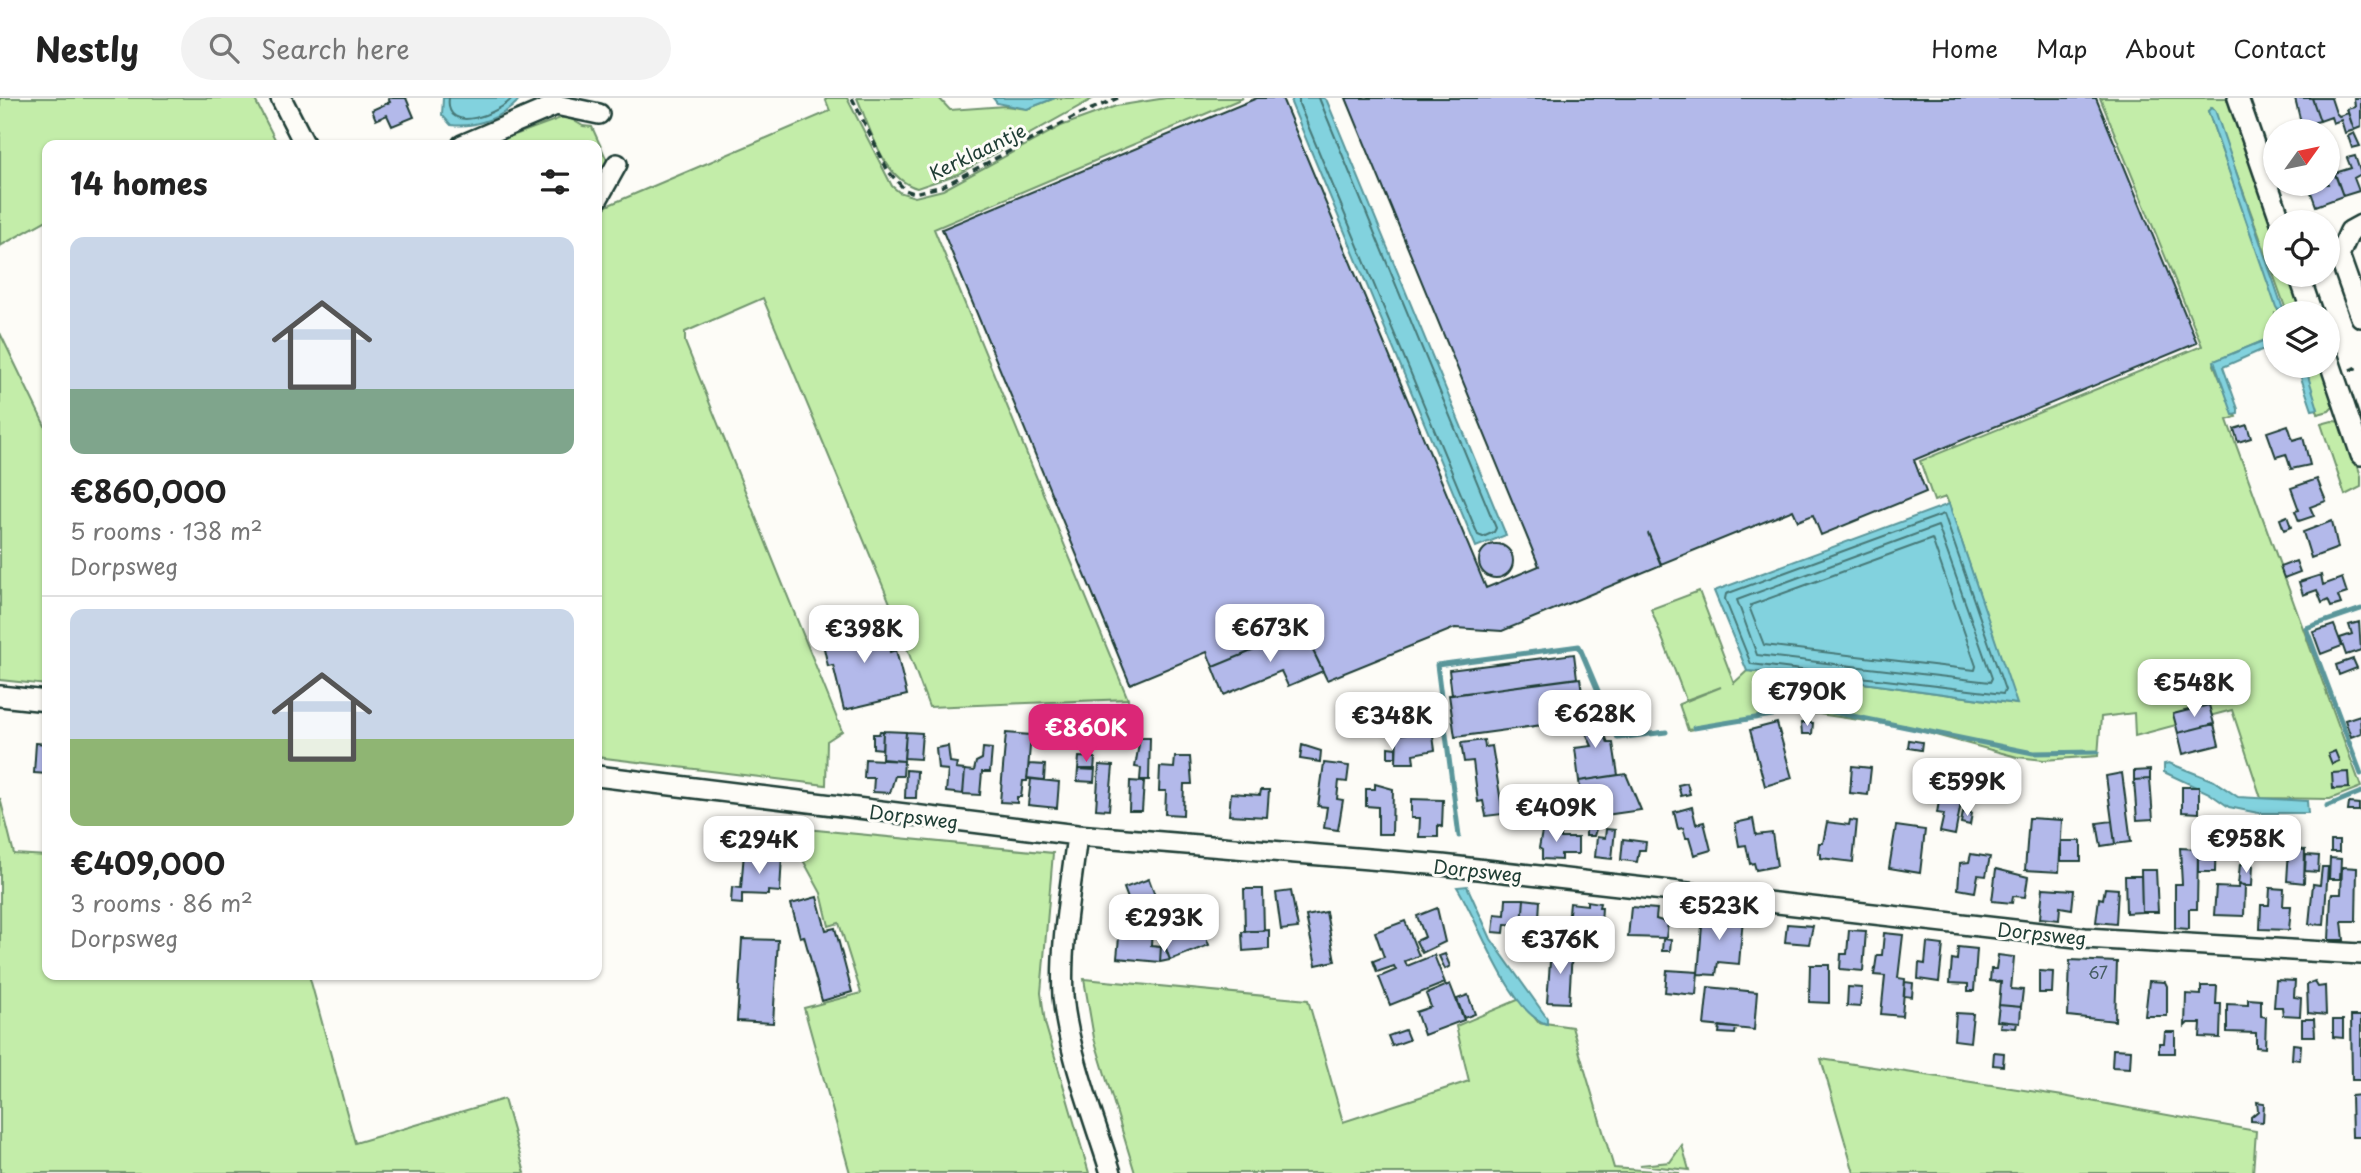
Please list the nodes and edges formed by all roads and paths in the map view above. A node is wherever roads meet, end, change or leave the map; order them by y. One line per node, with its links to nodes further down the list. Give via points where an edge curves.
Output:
1 (281, 98): 6 (street)
2 (852, 98): 3 (path, Kerklaantje, via 882,162 896,182 914,193 943,186)
3 (1118, 98)
4 (2238, 98): 10 (street)
5 (599, 114): 7 (street, via 556,105)
6 (302, 140)
7 (474, 140)
8 (617, 164): 9 (street)
9 (602, 191)
10 (2277, 210)
11 (2361, 225): 12 (street, via 2350,231 2339,255)
12 (2361, 317)
13 (2335, 378): 14 (street)
14 (2361, 455)
15 (0, 696): 16 (street)
16 (42, 700)
17 (602, 777): 18 (street, Dorpsweg)
18 (1077, 835): 19 (street, Dorpsweg, via 1442,865 2085,939); 20 (street, via 1063,997 1067,1026)
19 (2361, 954)
20 (1111, 1173)

